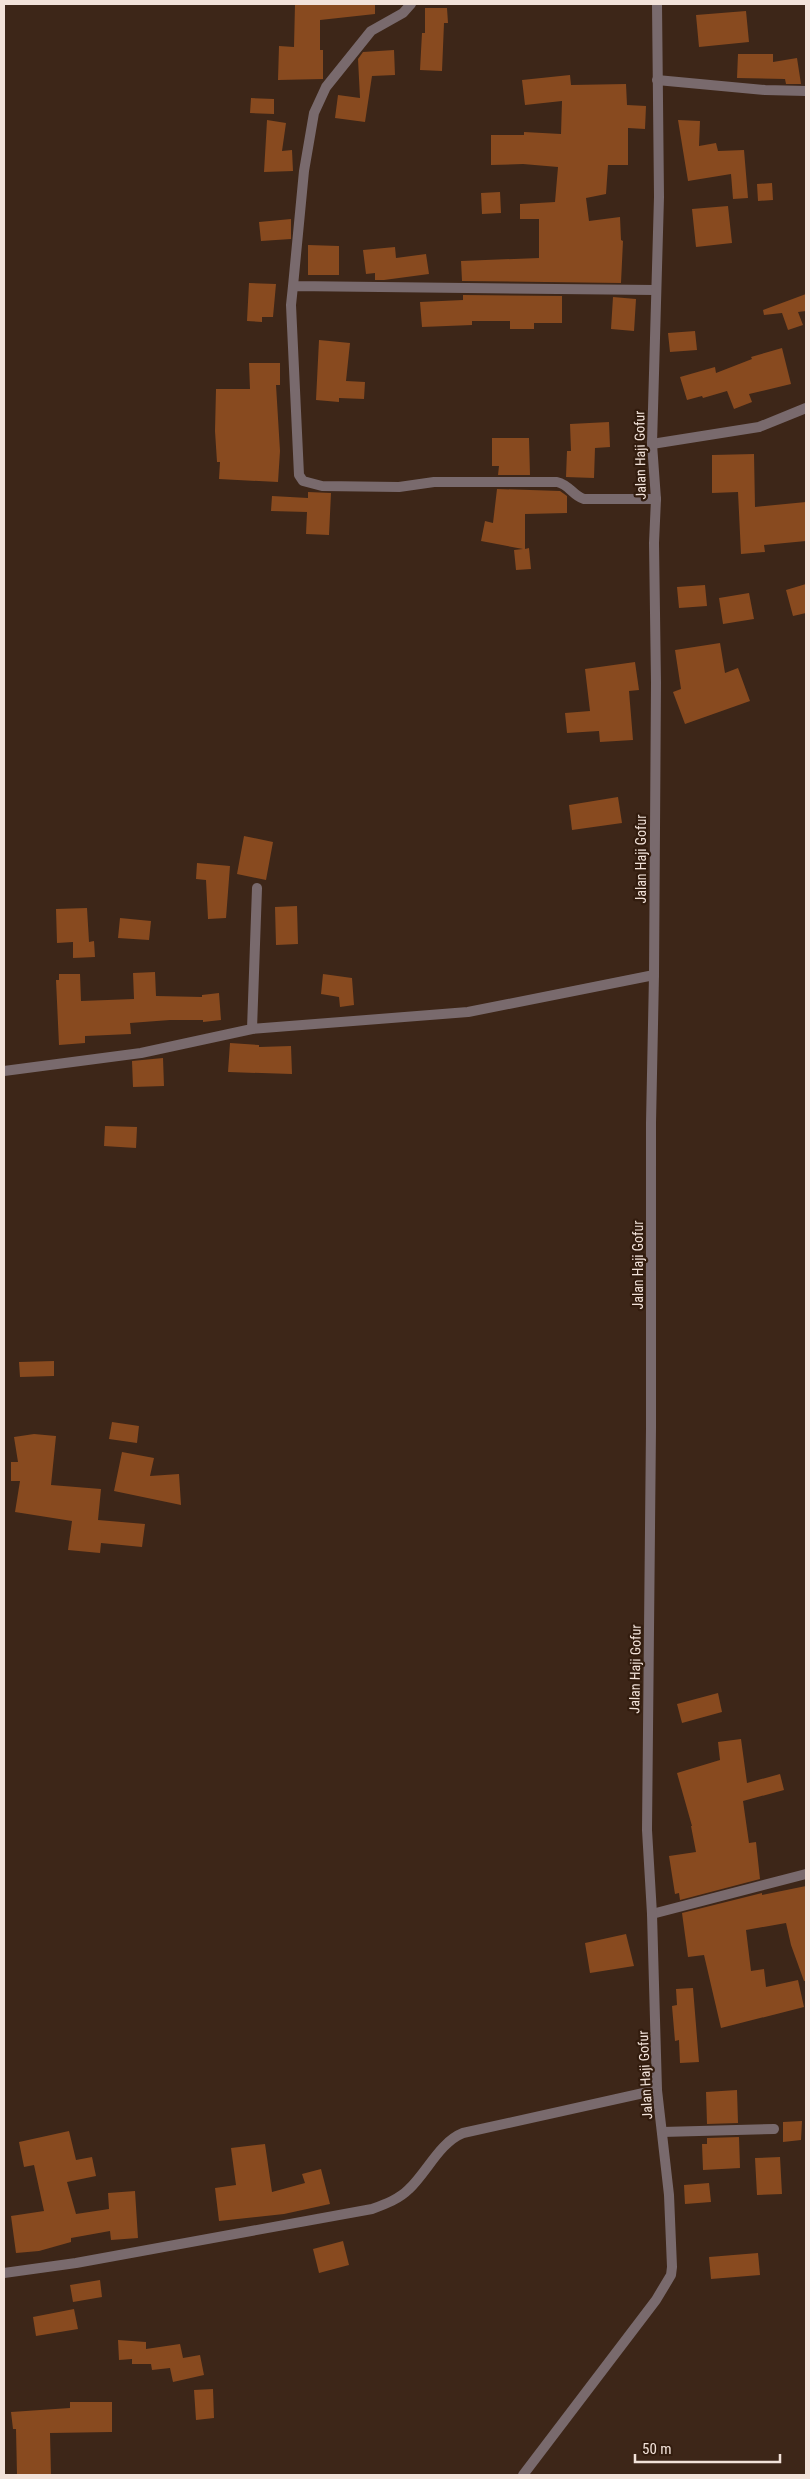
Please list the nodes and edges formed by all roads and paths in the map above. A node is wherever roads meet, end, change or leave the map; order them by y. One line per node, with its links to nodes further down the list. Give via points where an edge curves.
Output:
1 (411, 4): 5 (street, via 403,13 371,31 326,87 314,113 304,170)
2 (657, 4): 3 (street, Jalan Haji Gofur)
3 (656, 80): 4 (street); 6 (street, Jalan Haji Gofur, via 658,197)
4 (806, 92)
5 (293, 286): 6 (street); 9 (street, via 291,305 299,475 303,481 322,486 399,487 434,482 557,482 566,484 573,494 584,499)
6 (655, 290): 8 (street, Jalan Haji Gofur)
7 (806, 408): 8 (street, via 759,427)
8 (652, 444): 9 (street, Jalan Haji Gofur)
9 (656, 499): 11 (street, Jalan Haji Gofur)
10 (257, 888): 12 (street)
11 (654, 975): 12 (street, via 468,1012); 15 (street, Jalan Haji Gofur, via 650,1123 652,1428 647,1830)
12 (252, 1029): 13 (street, via 141,1053)
13 (4, 1071)
14 (806, 1874): 15 (street)
15 (652, 1914): 16 (street, Jalan Haji Gofur)
16 (657, 2090): 18 (street, Jalan Haji Gofur); 19 (street, via 463,2133 448,2143 410,2189 372,2209)
17 (774, 2129): 18 (street)
18 (662, 2132): 20 (street, Jalan Haji Gofur, via 670,2204 671,2274 656,2300)
19 (4, 2273)
20 (522, 2475)

